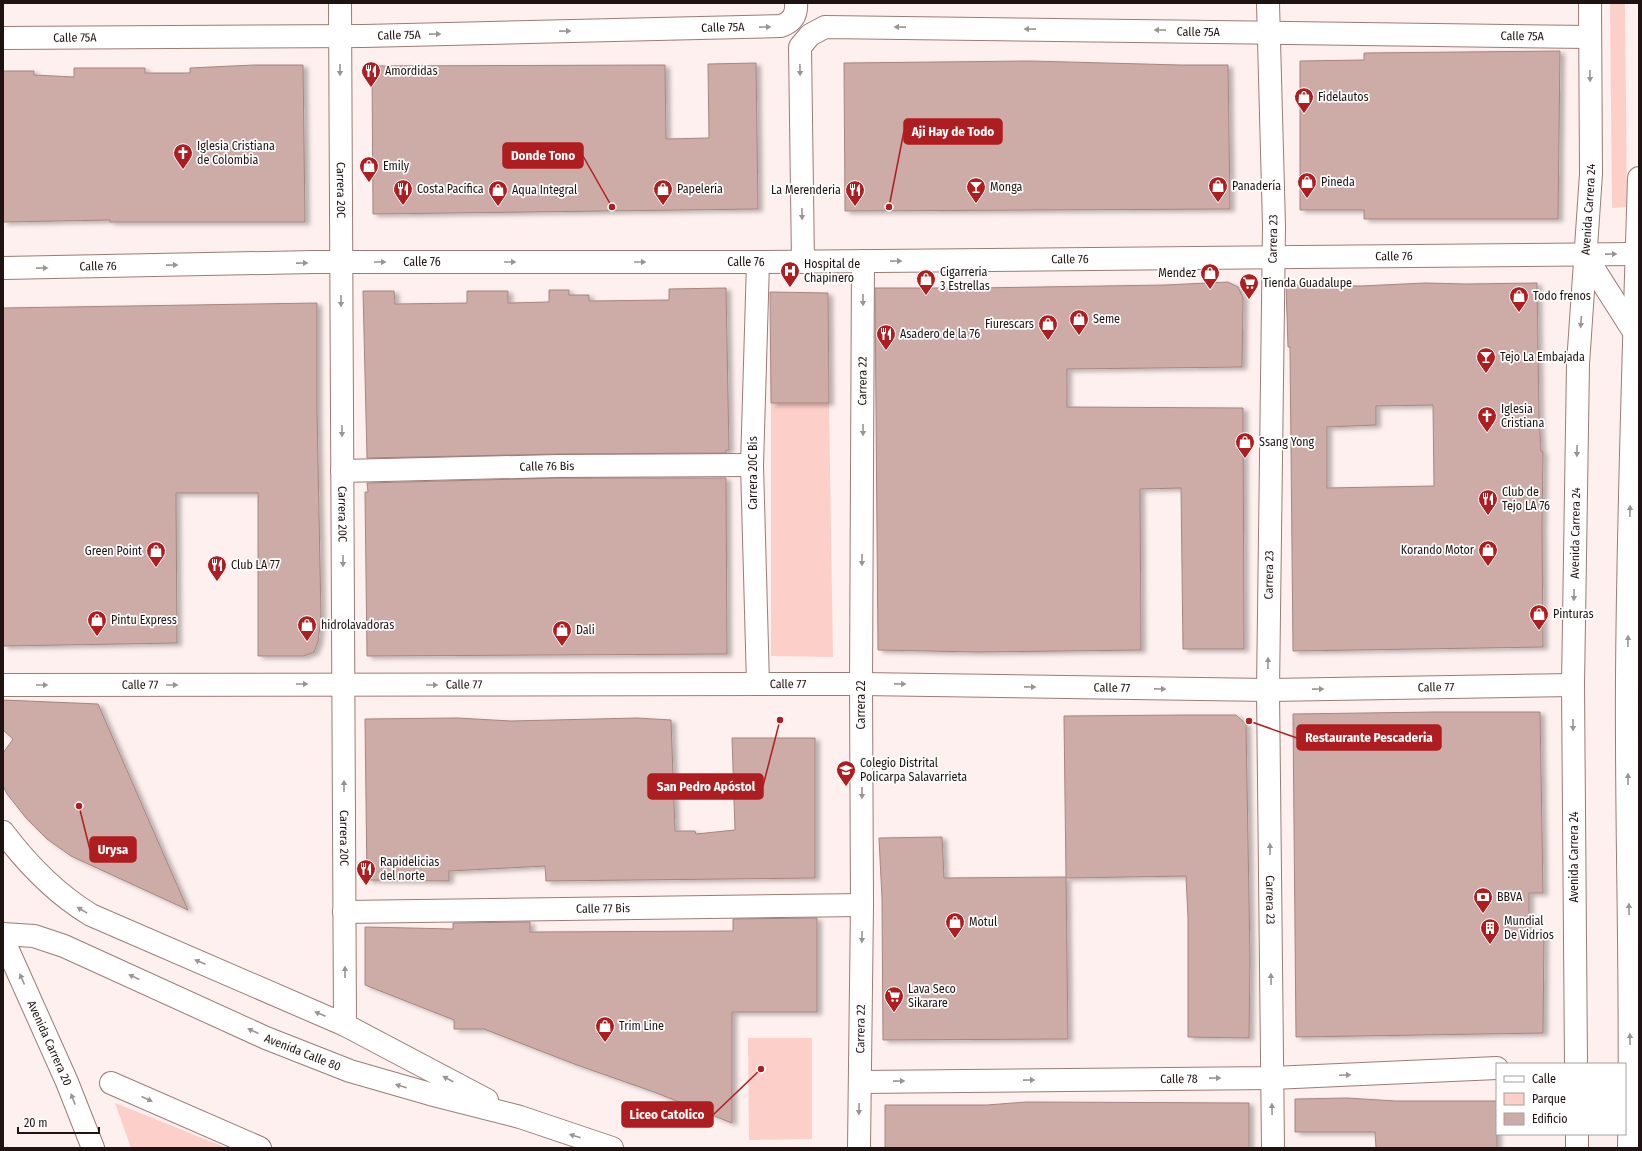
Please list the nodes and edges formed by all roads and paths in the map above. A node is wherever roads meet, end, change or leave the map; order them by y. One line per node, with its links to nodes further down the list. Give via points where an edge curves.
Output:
1 (340, 3): 6 (main road, Carrera 20C)
2 (1268, 3): 5 (main road, Carrera 23)
3 (1590, 3): 7 (main road, Avenida Carrera 24)
4 (794, 11): 6 (main road, Calle 75A, one-way to 4, via 781,26)
5 (1269, 32): 7 (main road, Calle 75A); 12 (main road, Carrera 23); 16 (main road, Calle 75A, one-way to 16, via 825,27 810,35 800,47)
6 (340, 36): 8 (main road, Calle 75A); 14 (main road, Carrera 20C, one-way to 14)
7 (1590, 37): 11 (main road, Avenida Carrera 24, one-way to 11, via 1591,174)
8 (3, 38)
9 (1639, 178): 10 (main road)
10 (1637, 254): 11 (main road, Calle 76, one-way to 10); 18 (main road)
11 (1585, 255): 12 (main road, Calle 76); 18 (main road); 24 (main road, Avenida Carrera 24, one-way to 24, via 1578,364)
12 (1273, 257): 13 (main road, Calle 76, one-way to 12); 27 (main road, Carrera 23, one-way to 12)
13 (863, 261): 16 (main road, Calle 76); 23 (main road, Carrera 22, one-way to 23)
14 (341, 262): 15 (main road, Calle 76, one-way to 15); 17 (main road, Calle 76, one-way to 14); 20 (main road, Carrera 20C, one-way to 20)
15 (758, 262): 16 (main road, Calle 76); 19 (main road, Carrera 20C Bis)
16 (803, 262)
17 (3, 268)
18 (1637, 335): 21 (main road, one-way to 18)
19 (752, 465): 20 (main road, Calle 76 Bis); 22 (main road, Carrera 20C Bis)
20 (342, 471): 26 (main road, Carrera 20C, one-way to 26)
21 (1633, 680): 36 (main road, one-way to 21)
22 (758, 684): 23 (main road, Calle 77); 26 (main road, Calle 77, one-way to 22)
23 (861, 684): 27 (main road, Calle 77, one-way to 27); 29 (main road, Carrera 22, one-way to 29)
24 (1573, 684): 27 (main road, Calle 77, one-way to 24); 34 (main road, Avenida Carrera 24, one-way to 34)
25 (3, 685): 26 (main road, Calle 77, one-way to 26)
26 (343, 685): 30 (main road, Carrera 20C, one-way to 26)
27 (1268, 690): 37 (main road, Carrera 23, one-way to 27)
28 (3, 832): 33 (main road, one-way to 28, via 91,915 71,903 48,883 21,856)
29 (862, 905): 30 (main road, Calle 77 Bis); 38 (main road, Carrera 22, one-way to 38)
30 (344, 912): 33 (main road, Carrera 20C, one-way to 30)
31 (3, 934): 40 (main road, Avenida Calle 80, one-way to 31, via 350,1071 266,1038 64,946 34,936)
32 (3, 939): 42 (main road, Avenida Carrera 20, one-way to 32, via 67,1082)
33 (345, 1025): 40 (main road, one-way to 33)
34 (1576, 1063)
35 (1496, 1068): 37 (main road, Calle 78, one-way to 35)
36 (1635, 1068): 48 (main road)
37 (1272, 1078): 38 (main road, Calle 78, one-way to 37); 46 (main road, Carrera 23, one-way to 37)
38 (860, 1082): 45 (main road, Carrera 22, one-way to 45)
39 (111, 1083): 43 (main road, one-way to 43)
40 (520, 1117): 44 (main road, Avenida Calle 80, one-way to 40)
41 (1576, 1135): 47 (main road)
42 (92, 1148)
43 (260, 1148)
44 (612, 1148)
45 (859, 1148)
46 (1273, 1148)
47 (1577, 1148)
48 (1629, 1148)

